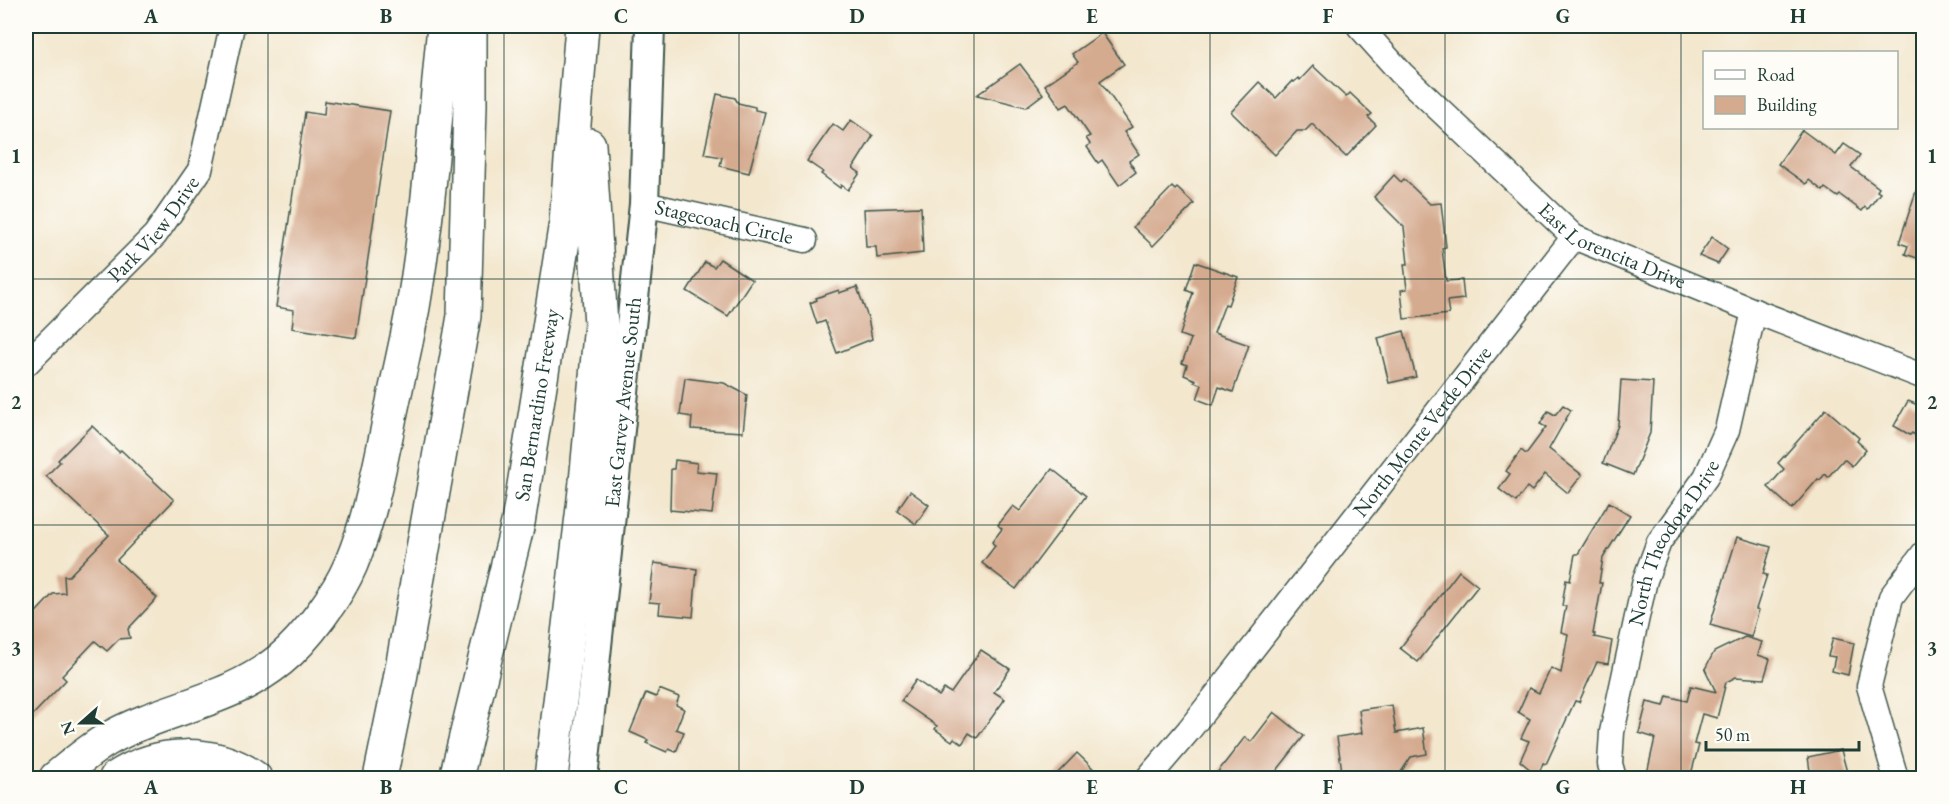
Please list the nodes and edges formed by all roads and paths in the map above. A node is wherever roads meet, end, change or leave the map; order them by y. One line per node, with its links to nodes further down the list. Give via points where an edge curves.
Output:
1 (232, 26): 11 (street, Park View Drive, via 200,170 155,235)
2 (444, 26): 14 (highway, via 413,307 376,487 351,564 334,597 281,659 234,690 109,738)
3 (470, 26): 17 (highway, via 464,316)
4 (650, 26): 7 (street, East Garvey Avenue South)
5 (1359, 26): 8 (street, East Lorencita Drive, via 1402,74)
6 (583, 32): 18 (highway, San Bernardino Freeway, via 566,222 518,523); 19 (highway, via 601,324)
7 (644, 204): 9 (street, Stagecoach Circle); 20 (street, East Garvey Avenue South)
8 (1574, 237): 10 (street, East Lorencita Drive); 21 (street, North Monte Verde Drive)
9 (805, 240)
10 (1754, 311): 12 (street, East Lorencita Drive); 22 (street, North Theodora Drive, via 1727,430 1706,477 1659,542 1646,580 1612,732 1610,764)
11 (26, 364)
12 (1923, 377)
13 (1923, 553): 23 (street, via 1891,597 1869,686)
14 (56, 778)
15 (116, 778): 16 (highway, via 154,760 189,756 226,763)
16 (255, 778)
17 (381, 778)
18 (456, 778)
19 (550, 778)
20 (584, 778)
21 (1148, 778)
22 (1614, 778)
23 (1896, 778)

